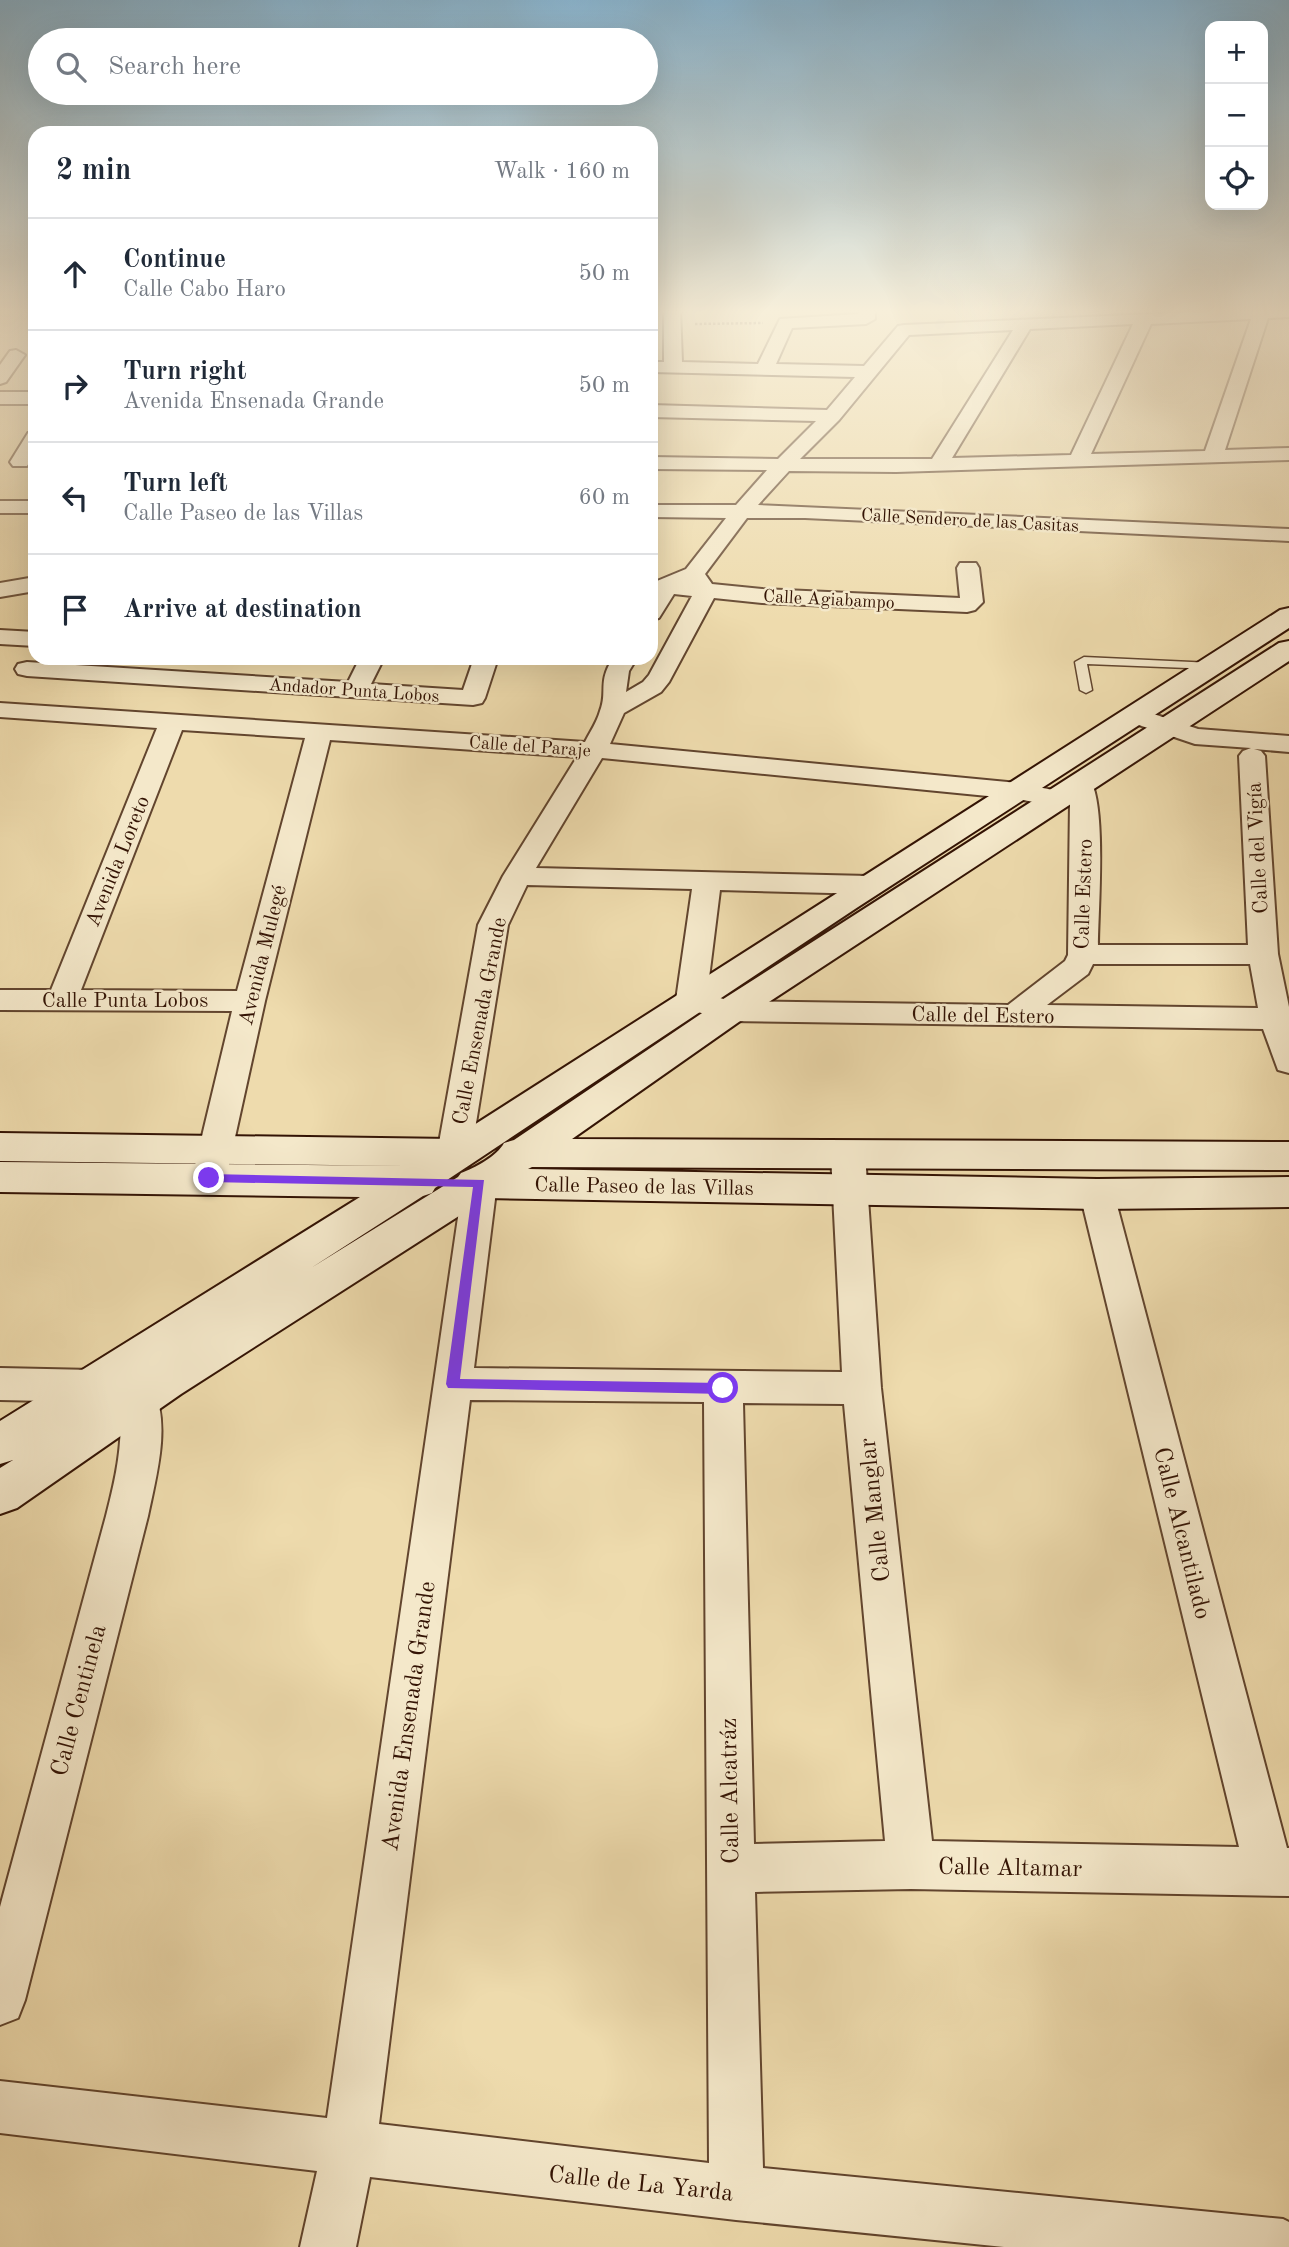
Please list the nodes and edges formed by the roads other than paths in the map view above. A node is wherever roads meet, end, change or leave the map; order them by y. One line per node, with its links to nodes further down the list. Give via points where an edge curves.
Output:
1 (718, 413): 6 (street)
2 (835, 413): 6 (street)
3 (970, 413): 13 (street)
4 (1101, 413): 10 (street)
5 (1228, 413): 9 (street)
6 (832, 416): 14 (street)
7 (28, 449): 11 (street)
8 (1289, 454): 9 (street)
9 (1213, 457): 10 (street)
10 (1078, 461): 13 (street)
11 (20, 462)
12 (658, 463): 14 (street)
13 (937, 465): 14 (street)
14 (781, 467): 18 (street)
15 (0, 507): 16 (street)
16 (28, 507)
17 (658, 511): 18 (street, Calle Sendero de las Casitas)
18 (741, 512): 19 (street, Calle Sendero de las Casitas); 21 (street)
19 (1289, 535)
20 (968, 568): 21 (street, Calle Agiabampo, via 972,602 967,605)
21 (700, 582): 23 (street, Calle Agiabampo); 39 (street, via 660,677 652,687)
22 (28, 585): 24 (street)
23 (659, 586)
24 (0, 590)
25 (1289, 616): 34 (street)
26 (0, 637): 27 (street)
27 (28, 639)
28 (1285, 656): 42 (street)
29 (67, 665): 35 (street, Andador Punta Lobos)
30 (257, 665): 36 (street)
31 (368, 665): 37 (street)
32 (484, 665): 37 (street, Andador Punta Lobos, via 472,698)
33 (621, 665): 39 (street, Calle Ensenada Grande)
34 (1213, 666): 38 (lane, via 1084,660); 42 (street)
35 (140, 667): 36 (street, Andador Punta Lobos)
36 (247, 683): 37 (street, Andador Punta Lobos)
37 (356, 690)
38 (1087, 690)
39 (614, 709): 46 (street, Calle Ensenada Grande)
40 (7, 710): 41 (street, Calle del Paraje); 44 (street)
41 (172, 722): 43 (street, Calle del Paraje); 56 (street, Avenida Loreto)
42 (1153, 722): 45 (street, via 1209,738); 48 (street); 49 (street)
43 (319, 732): 46 (street, Calle del Paraje); 58 (street, Avenida Mulegé)
44 (0, 739)
45 (1289, 744)
46 (594, 750): 48 (street, Calle del Paraje); 50 (street, Calle Ensenada Grande)
47 (1252, 756): 53 (street, Calle del Vigía)
48 (1017, 791): 49 (street, Calle del Paraje); 52 (street)
49 (1070, 791): 54 (street, Calle Estero, via 1085,815); 59 (street)
50 (517, 876): 51 (street); 67 (street, Calle Ensenada Grande, via 493,925)
51 (707, 881): 52 (street); 57 (street)
52 (869, 885): 57 (street)
53 (1264, 954): 54 (street); 61 (street, Calle del Vigía)
54 (1083, 955): 60 (street, Calle Estero, via 1077,967)
55 (0, 1000): 56 (street, Calle Punta Lobos)
56 (62, 1000): 58 (street, Calle Punta Lobos)
57 (691, 1000): 59 (street, Calle del Estero); 67 (street)
58 (250, 1001): 66 (street, Avenida Mulegé)
59 (730, 1011): 60 (street, Calle del Estero); 64 (street)
60 (1015, 1015): 61 (street, Calle del Estero)
61 (1276, 1019): 62 (street, Calle del Vigía)
62 (1289, 1062)
63 (0, 1147): 66 (street, Calle Paseo de las Villas)
64 (523, 1153): 67 (street, Calle Paseo de las Villas); 68 (street, Calle Paseo de las Villas)
65 (1289, 1156): 68 (street, Calle Paseo de las Villas)
66 (212, 1163): 67 (street, Calle Paseo de las Villas); 69 (street, Calle Paseo de las Villas); 70 (street, Calle Paseo de las Villas)
67 (467, 1168): 68 (street, Calle Paseo de las Villas); 70 (street, Calle Paseo de las Villas); 74 (street, Avenida Ensenada Grande); 78 (street)
68 (849, 1172): 72 (street, Calle Paseo de las Villas); 77 (street, Calle Manglar)
69 (0, 1177)
70 (413, 1183): 75 (street)
71 (1289, 1192): 72 (street, Calle Paseo de las Villas)
72 (1097, 1194): 83 (street, Calle Alcantilado)
73 (0, 1384): 75 (street)
74 (453, 1384): 76 (street); 86 (street, Avenida Ensenada Grande)
75 (93, 1385): 78 (street); 79 (street)
76 (723, 1388): 77 (street); 82 (street, Calle Alcatráz)
77 (862, 1388): 81 (street, Calle Manglar)
78 (139, 1399): 80 (street); 84 (street, Calle Centinela, via 143,1427 137,1472)
79 (0, 1445)
80 (0, 1494)
81 (911, 1865): 82 (street, Calle Altamar); 83 (street, Calle Altamar)
82 (730, 1868): 87 (street, Calle Alcatráz)
83 (1279, 1872)
84 (0, 2000)
85 (0, 2107): 86 (street, Calle de La Yarda)
86 (349, 2150): 87 (street, Calle de La Yarda); 89 (street, Avenida Ensenada Grande)
87 (736, 2193): 88 (street, Calle de La Yarda)
88 (1127, 2239): 90 (street, Calle de La Yarda)
89 (328, 2247)
90 (1283, 2247)

